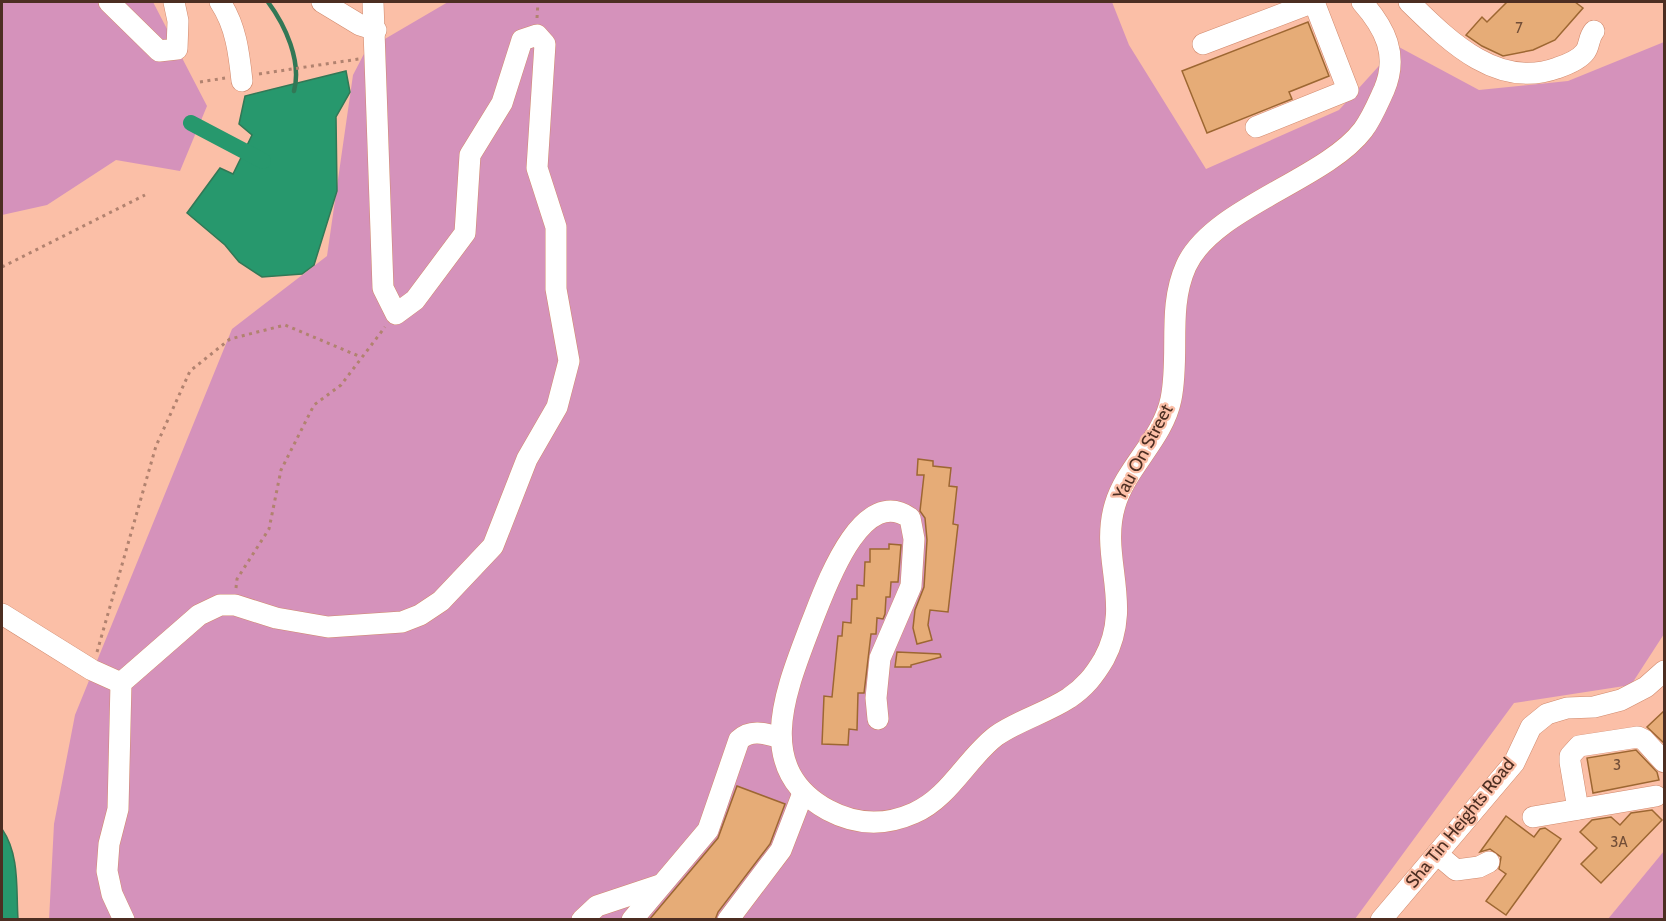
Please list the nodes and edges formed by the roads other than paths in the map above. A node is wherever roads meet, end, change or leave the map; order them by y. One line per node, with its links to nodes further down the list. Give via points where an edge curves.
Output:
1 (109, 2): 2 (street, via 159,51 177,49)
2 (174, 2)
3 (220, 2): 12 (street, via 233,26)
4 (322, 2): 9 (street, via 360,26)
5 (374, 2): 9 (street)
6 (1314, 2): 11 (street); 13 (street, via 1348,90)
7 (1362, 2): 20 (street, Yau On Street, via 1381,23 1391,54 1387,83 1362,132 1341,151 1202,242 1187,262 1178,287 1171,400 1114,506 1111,530 1118,623 1113,642 1096,673 1065,701 992,739 919,811 898,819 860,823 844,819)
8 (1409, 2): 10 (street, via 1449,41 1480,62 1514,73 1542,74 1570,63 1585,52)
9 (376, 30): 16 (street, via 383,288 396,314 415,300 465,233 470,155 502,103 522,39 537,34 545,44 537,168 556,227 556,289 569,361 556,407 527,459 493,546 441,601 420,615 402,622 328,627 220,605 199,615)
10 (1594, 31)
11 (1203, 44)
12 (242, 78)
13 (1256, 128)
14 (2, 614): 16 (street, via 92,670)
15 (1665, 670): 24 (street, Sha Tin Heights Road, via 1646,687 1621,700 1547,714 1531,727 1514,763)
16 (121, 683): 27 (street, via 118,809 107,871)
17 (878, 719): 18 (street, via 876,678 880,658 911,586 914,526 903,513 874,516 858,530 832,571 789,683)
18 (781, 738): 20 (street, via 790,778); 26 (street, via 758,732 739,740 708,830)
19 (1665, 762): 22 (street, via 1638,737 1579,746 1570,756)
20 (803, 794): 30 (street, via 781,849)
21 (1656, 796): 22 (street)
22 (1578, 809): 23 (street)
23 (1533, 817)
24 (1437, 854): 25 (street, via 1456,870); 31 (street, Sha Tin Heights Road)
25 (1490, 862)
26 (660, 884): 28 (street, via 597,906); 29 (street)
27 (124, 920)
28 (582, 920)
29 (632, 920)
30 (728, 920)
31 (1381, 920)

